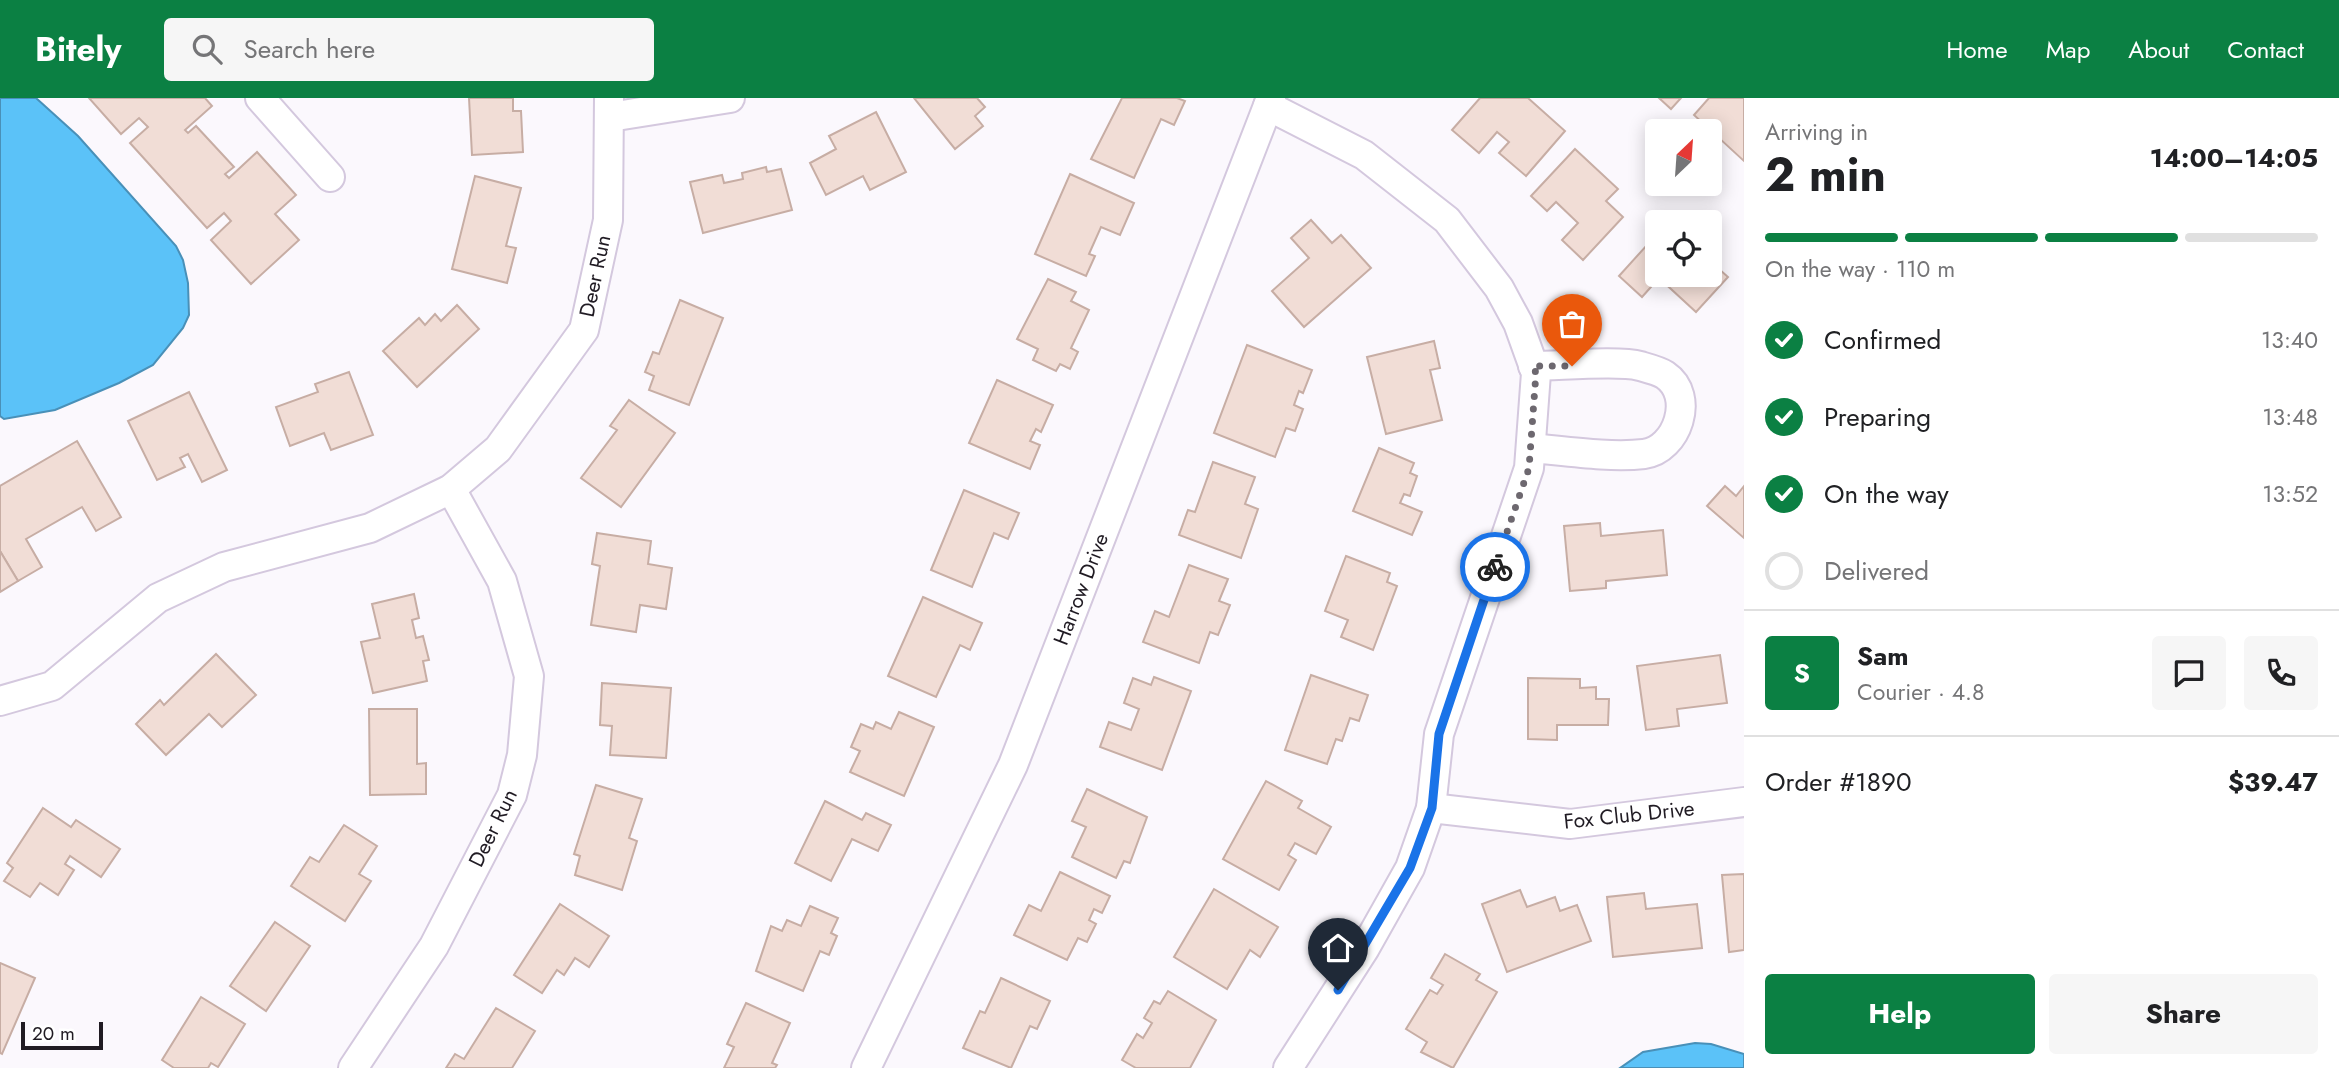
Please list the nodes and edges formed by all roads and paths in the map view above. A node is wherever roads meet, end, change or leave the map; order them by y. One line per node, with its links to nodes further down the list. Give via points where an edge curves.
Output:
1 (260, 98): 5 (street)
2 (730, 98): 4 (street)
3 (1269, 102): 6 (street, via 1364,155 1447,220 1499,288); 13 (street, Harrow Drive, via 1013,765)
4 (609, 107): 8 (street, Deer Run, via 608,220 583,330 498,449)
5 (330, 177)
6 (1533, 366): 7 (street); 7 (street, via 1638,365 1665,375 1681,401 1678,427 1665,445 1645,454)
7 (1531, 448): 11 (street, via 1529,468 1439,734)
8 (451, 489): 9 (street, Deer Run, via 370,528 224,567 158,598 52,686); 12 (street, Deer Run, via 502,581 525,664 522,755 512,794 434,946)
9 (0, 701)
10 (1744, 802): 11 (street, Fox Club Drive, via 1570,824)
11 (1432, 808): 14 (street, via 1410,868)
12 (353, 1068)
13 (866, 1068)
14 (1288, 1068)

